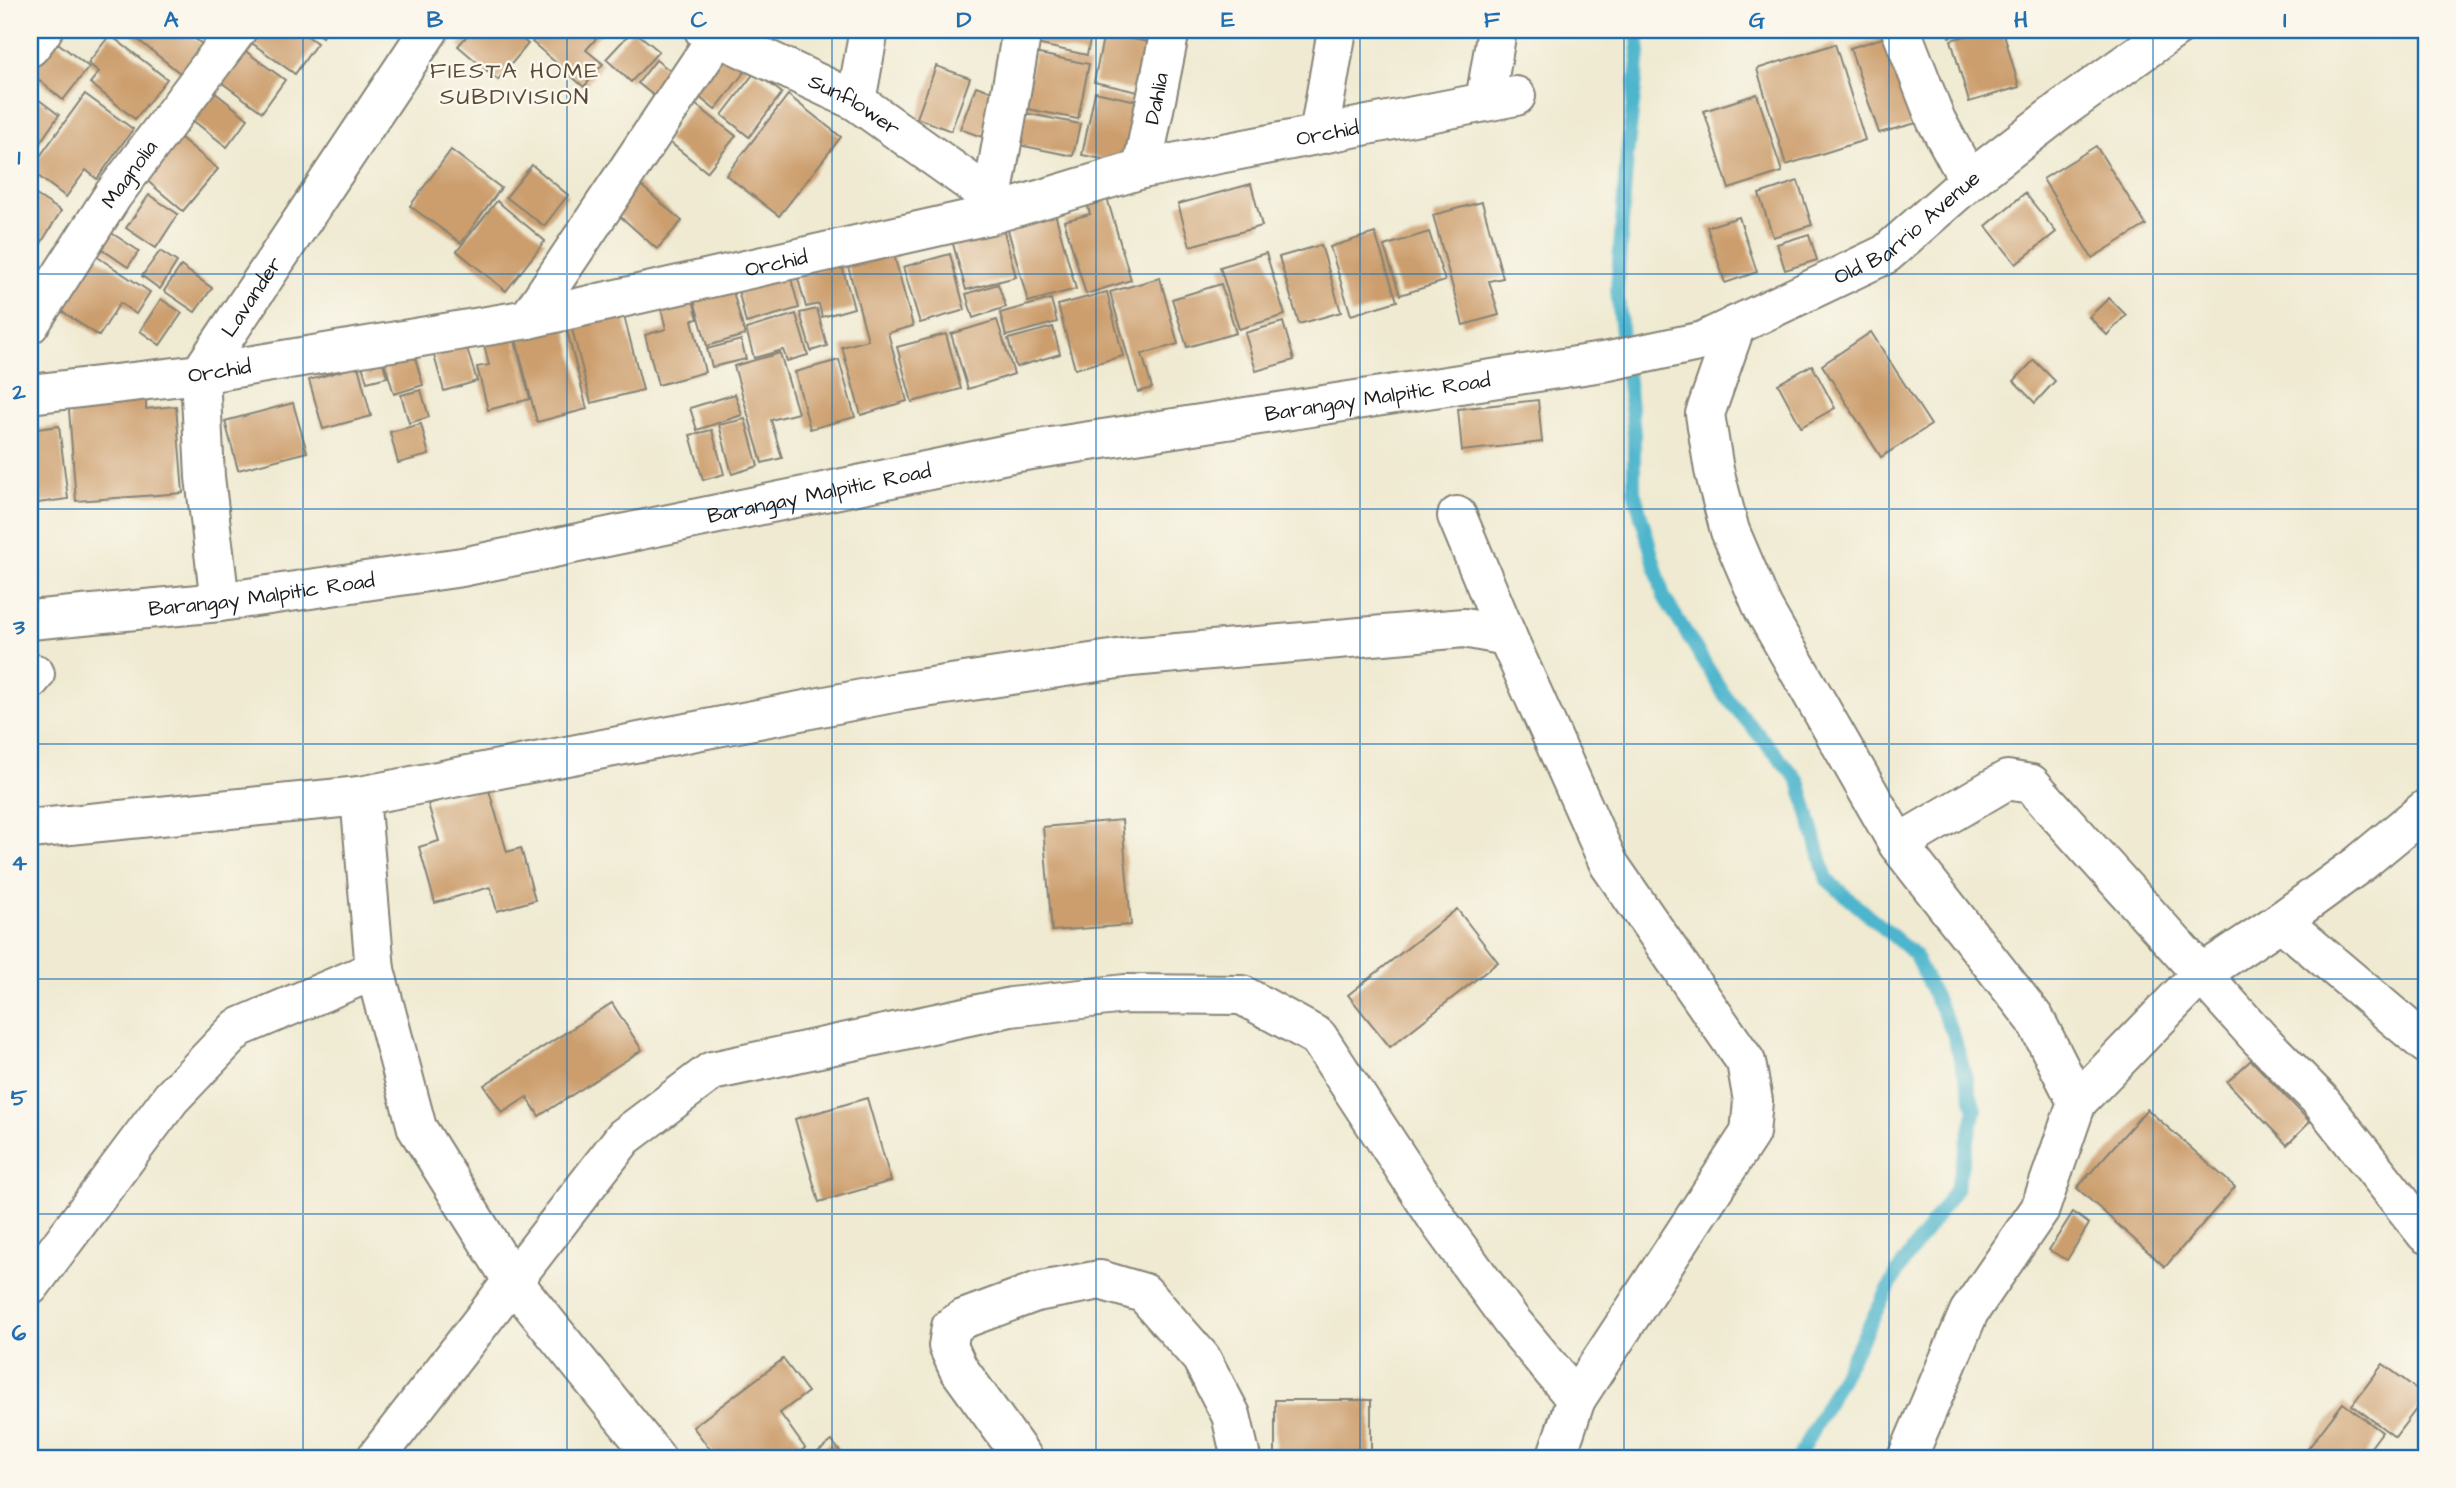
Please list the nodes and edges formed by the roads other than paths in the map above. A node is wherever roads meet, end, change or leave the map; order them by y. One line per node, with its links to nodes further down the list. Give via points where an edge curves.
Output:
1 (43, 30): 12 (street)
2 (237, 30): 19 (street, Magnolia, via 113,195)
3 (429, 30): 22 (street, Lavander)
4 (869, 30): 13 (street)
5 (1022, 30): 17 (street)
6 (1170, 30): 15 (street, Dahlia)
7 (1337, 30): 14 (street)
8 (1497, 30): 14 (street, Orchid, via 1500,98)
9 (1901, 30): 16 (street, via 1936,120)
10 (2173, 30): 16 (street, Old Barrio Avenue)
11 (713, 32): 13 (street, Sunflower); 18 (street)
12 (30, 47)
13 (856, 101): 17 (street, Sunflower)
14 (1319, 134): 15 (street, Orchid)
15 (1142, 169): 17 (street, Orchid)
16 (1969, 181): 20 (street, Old Barrio Avenue, via 1886,254)
17 (990, 207): 18 (street, Orchid)
18 (528, 319): 22 (street, Orchid)
19 (30, 324)
20 (1720, 333): 21 (street, Old Barrio Avenue); 31 (street, via 1705,414 1730,531 1763,608)
21 (1609, 361): 25 (street, Barangay Malpitic Road, via 1012,453 462,567)
22 (200, 374): 23 (street, Orchid); 25 (street, via 205,477)
23 (30, 394)
24 (1457, 516): 27 (street)
25 (220, 602): 26 (street, Barangay Malpitic Road)
26 (30, 620)
27 (1507, 636): 28 (street, via 1464,628 1130,657 898,692); 40 (street, via 1609,864 1746,1062 1752,1101 1751,1133)
28 (360, 796): 30 (street); 33 (street)
29 (2426, 809): 32 (street)
30 (30, 829)
31 (1898, 844): 34 (street, via 2007,780 2031,784); 36 (street, via 2035,1019)
32 (2281, 921): 34 (street); 35 (street)
33 (375, 970): 38 (street, via 417,1128); 39 (street, via 238,1028 171,1098)
34 (2201, 974): 36 (street); 37 (street, via 2319,1099)
35 (2426, 1044)
36 (2077, 1102): 46 (street, via 2040,1209 1969,1312)
37 (2426, 1234)
38 (512, 1280): 40 (street, via 624,1137 712,1071 1010,1007 1125,994 1242,995 1318,1037 1442,1226); 41 (street); 42 (street)
39 (30, 1286)
40 (1576, 1399): 45 (street)
41 (376, 1458)
42 (656, 1458)
43 (1023, 1458): 44 (street, via 958,1368 948,1346 951,1327 1036,1293 1100,1280 1144,1293 1201,1358 1231,1415)
44 (1241, 1458)
45 (1556, 1458)
46 (1907, 1458)

